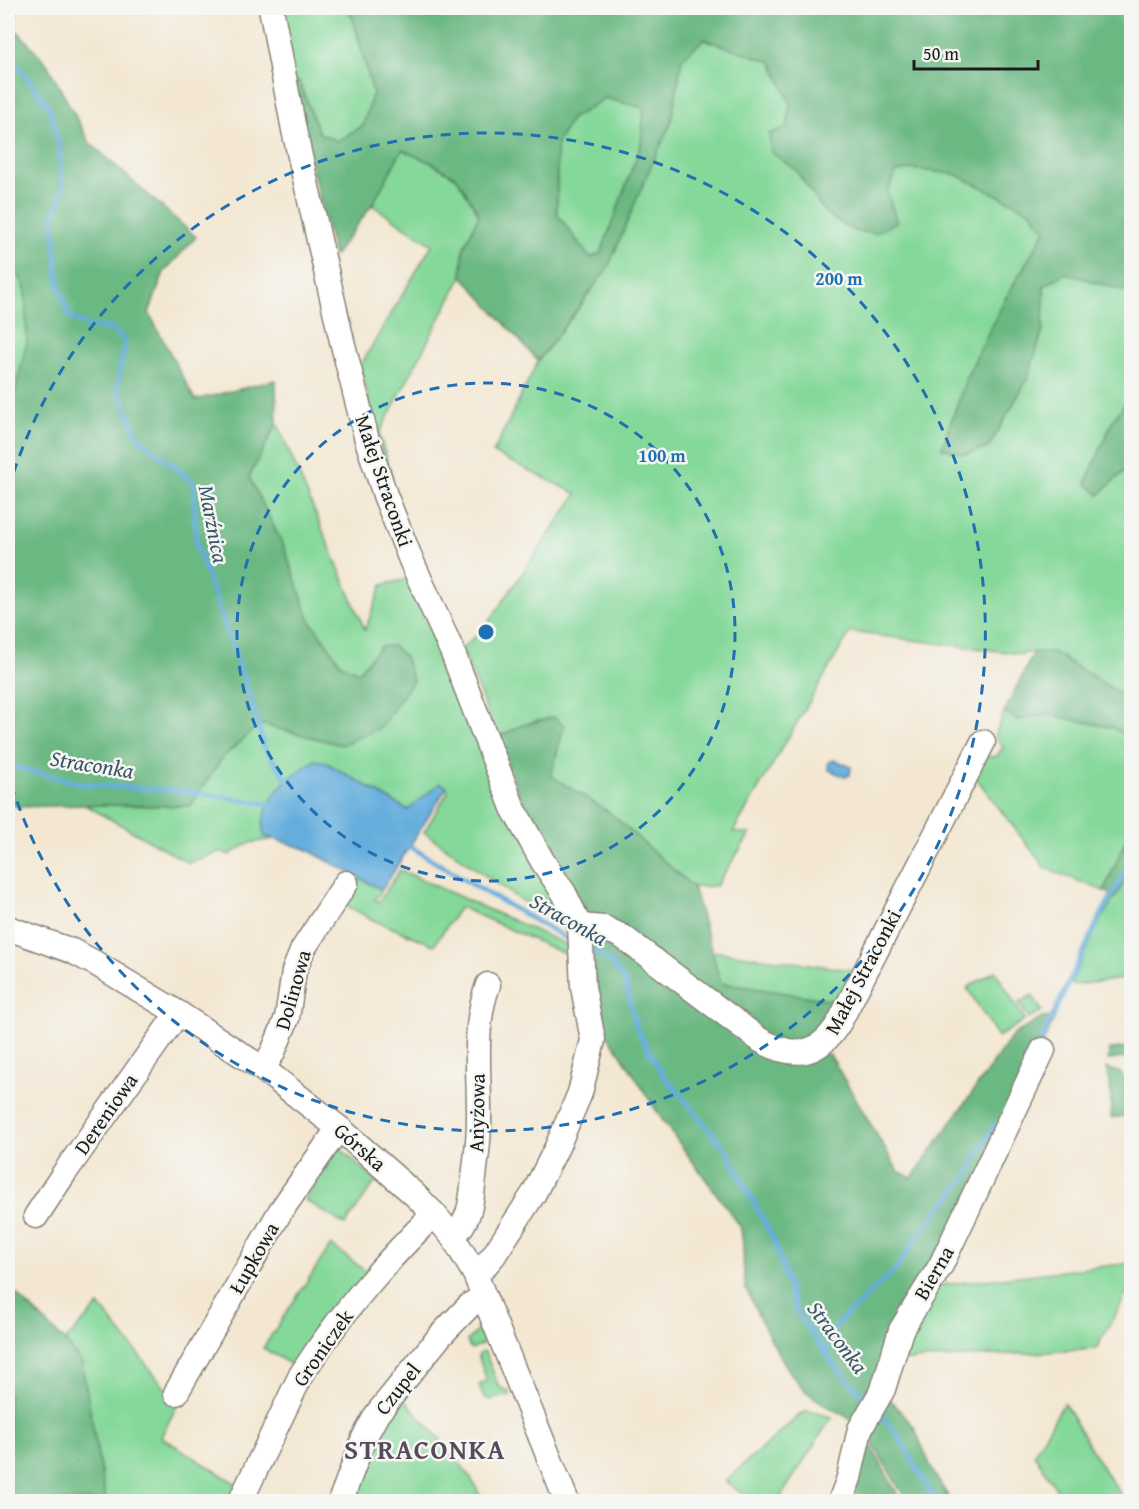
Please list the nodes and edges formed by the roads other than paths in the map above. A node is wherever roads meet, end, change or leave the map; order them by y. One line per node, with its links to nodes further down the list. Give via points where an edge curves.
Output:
1 (271, 8): 5 (street, Małej Straconki, via 337,318 385,495 453,651 513,808 564,893)
2 (983, 742): 5 (street, Małej Straconki, via 840,1021 817,1048 790,1052 760,1040 614,931 604,928)
3 (346, 883): 9 (street, Dolinowa, via 303,949 294,971 287,1018)
4 (8, 928): 7 (street, Górska, via 72,951)
5 (580, 940): 14 (street, Małej Straconki, via 593,1040 580,1093 534,1193 494,1255)
6 (488, 985): 13 (street, Anyżowa, via 478,1036 479,1122 470,1210 463,1227)
7 (178, 1013): 9 (street, Górska); 12 (street, Dereniowa)
8 (1043, 1050): 20 (street, Bierna, via 941,1265 901,1330 883,1389 860,1429)
9 (263, 1069): 10 (street, Górska)
10 (340, 1129): 11 (street, Górska); 16 (street, Łupkowa, via 280,1212)
11 (434, 1214): 13 (street, Górska); 17 (street, Groniczek, via 361,1295 312,1358)
12 (36, 1216)
13 (453, 1237): 14 (street, Górska)
14 (475, 1274): 15 (street, Górska)
15 (484, 1297): 18 (street, Czupel, via 470,1305 440,1336 378,1414 364,1438); 19 (street, Górska)
16 (176, 1393)
17 (240, 1502)
18 (340, 1502)
19 (567, 1502)
20 (840, 1502)

